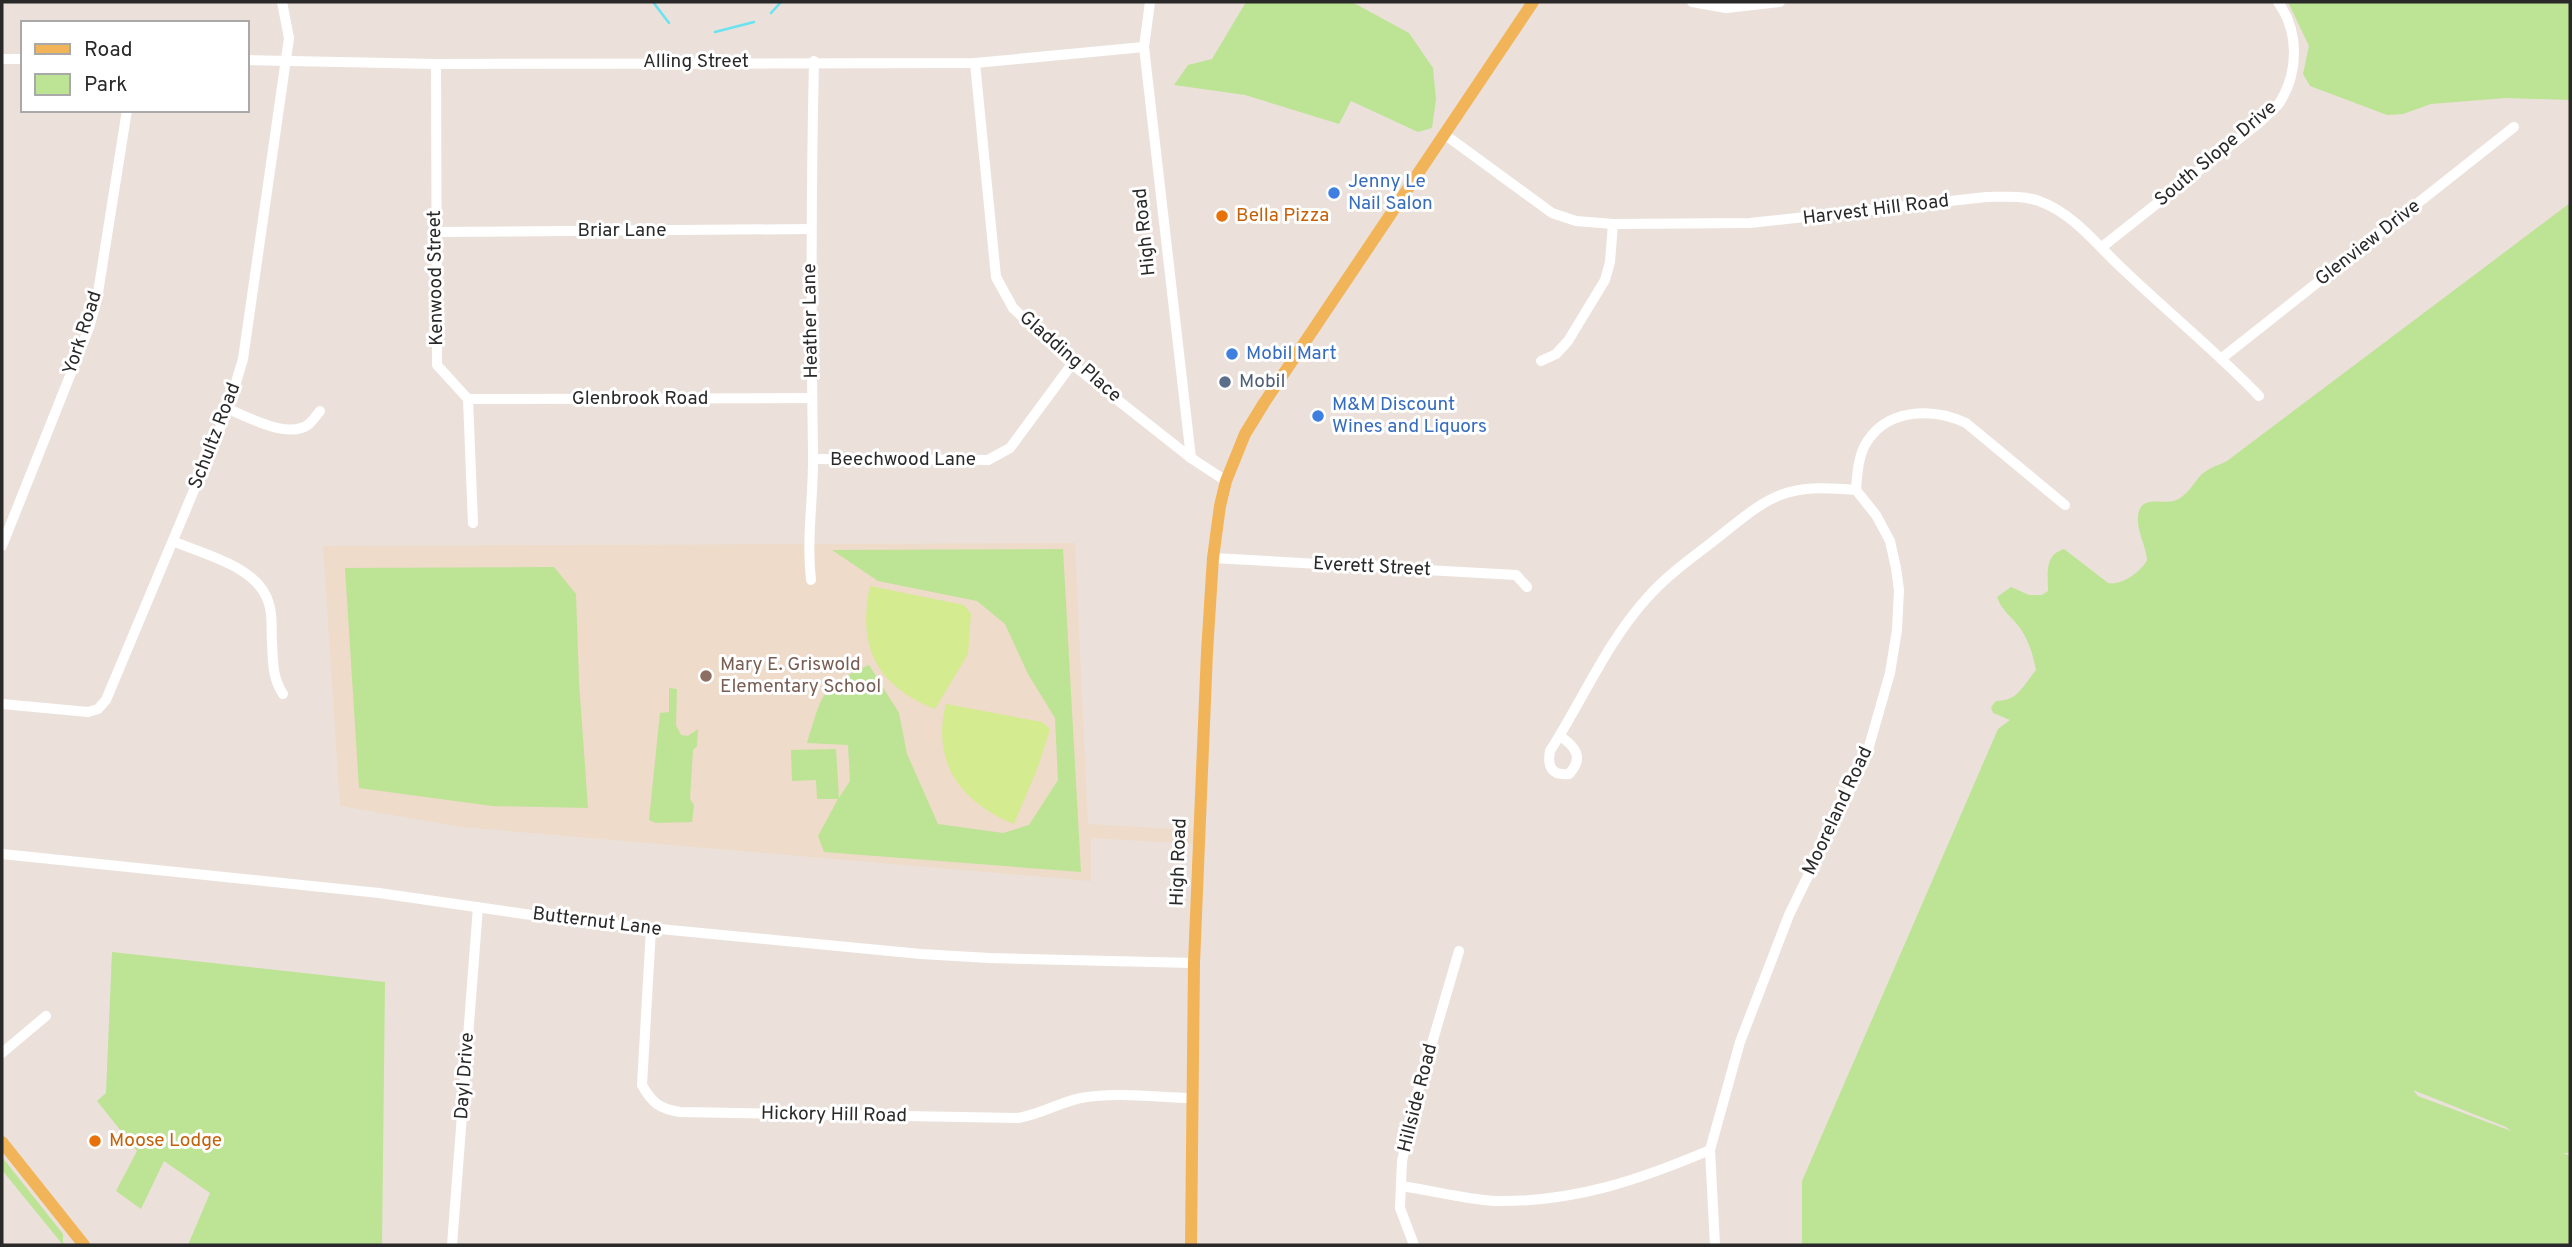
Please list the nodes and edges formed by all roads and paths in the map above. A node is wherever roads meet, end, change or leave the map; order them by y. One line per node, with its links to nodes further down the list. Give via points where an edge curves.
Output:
1 (282, 2): 11 (street, Schultz Road, via 289,38)
2 (1150, 2): 7 (street, High Road)
3 (1533, 2): 17 (main road, High Road)
4 (1692, 2): 5 (street, via 1726,8)
5 (1780, 2)
6 (2278, 2): 21 (street, South Slope Drive, via 2293,29 2294,48 2293,69 2278,104)
7 (1144, 47): 13 (street, Alling Street); 30 (street, High Road)
8 (21, 59): 9 (street)
9 (2, 60)
10 (248, 60): 11 (street, Alling Street)
11 (285, 61): 14 (street, Alling Street); 28 (street, Schultz Road, via 243,359)
12 (814, 61): 13 (street, Alling Street); 14 (street, Alling Street); 19 (street, Heather Lane)
13 (975, 63): 24 (street, Gladding Place, via 996,277 1013,308)
14 (436, 64): 20 (street, Kenwood Street)
15 (127, 112): 37 (street, York Road, via 89,328)
16 (2514, 127): 22 (street, Glenview Drive)
17 (1444, 134): 18 (street, Harvest Hill Road, via 1552,213 1576,221); 32 (main road, High Road, via 1264,403 1245,434)
18 (1613, 224): 21 (street, Harvest Hill Road, via 1751,223 2017,197 2039,201 2066,215); 23 (street, via 1605,279 1567,341 1556,354)
19 (810, 229): 20 (street, Briar Lane); 26 (street, Heather Lane)
20 (435, 232): 27 (street, Kenwood Street, via 437,365)
21 (2102, 247): 22 (street, Harvest Hill Road)
22 (2222, 358): 25 (street, Harvest Hill Road)
23 (1541, 361)
24 (1072, 363): 30 (street, Gladding Place); 31 (street, Beechwood Lane, via 1010,448 988,460)
25 (2259, 396)
26 (812, 398): 27 (street, Glenbrook Road); 31 (street, Heather Lane)
27 (468, 399): 35 (street)
28 (229, 409): 29 (street, via 262,423 293,429 307,425); 36 (street, Schultz Road)
29 (320, 411)
30 (1191, 458): 32 (street, Gladding Place)
31 (813, 459): 39 (street, Heather Lane)
32 (1226, 481): 38 (main road, High Road)
33 (1856, 490): 34 (street, via 1869,438 1891,420 1931,412 1966,423); 44 (street, via 1784,492 1747,514 1663,580 1626,625); 54 (street, Mooreland Road, via 1890,541 1896,568 1897,630 1890,673 1866,757 1789,915 1751,1008)
34 (2065, 505)
35 (473, 523)
36 (173, 541): 41 (street, via 236,567 265,592 270,605 273,671); 42 (street, Schultz Road, via 106,700 97,709)
37 (2, 546)
38 (1213, 558): 40 (street, Everett Street, via 1516,575); 49 (main road, High Road)
39 (811, 580)
40 (1527, 587)
41 (283, 694)
42 (3, 704): 43 (street)
43 (2, 718)
44 (1560, 736)
45 (2, 854): 46 (street, Butternut Lane)
46 (478, 906): 47 (street, Butternut Lane); 57 (street, Dayl Drive)
47 (651, 929): 49 (street, Butternut Lane, via 989,958); 52 (street, Hickory Hill Road, via 642,1085 651,1101 663,1109 1018,1118 1098,1096)
48 (1459, 951): 55 (street, Hillside Road, via 1416,1098)
49 (1194, 963): 52 (main road, High Road)
50 (47, 1016): 51 (street)
51 (2, 1053)
52 (1191, 1098): 58 (main road, High Road)
53 (2, 1142): 56 (main road)
54 (1710, 1150): 55 (street, via 1603,1190 1549,1199 1494,1201); 60 (street, Mooreland Road)
55 (1401, 1186): 59 (street, Hillside Road, via 1400,1208)
56 (84, 1245)
57 (452, 1245)
58 (1191, 1245)
59 (1414, 1245)
60 (1715, 1245)

